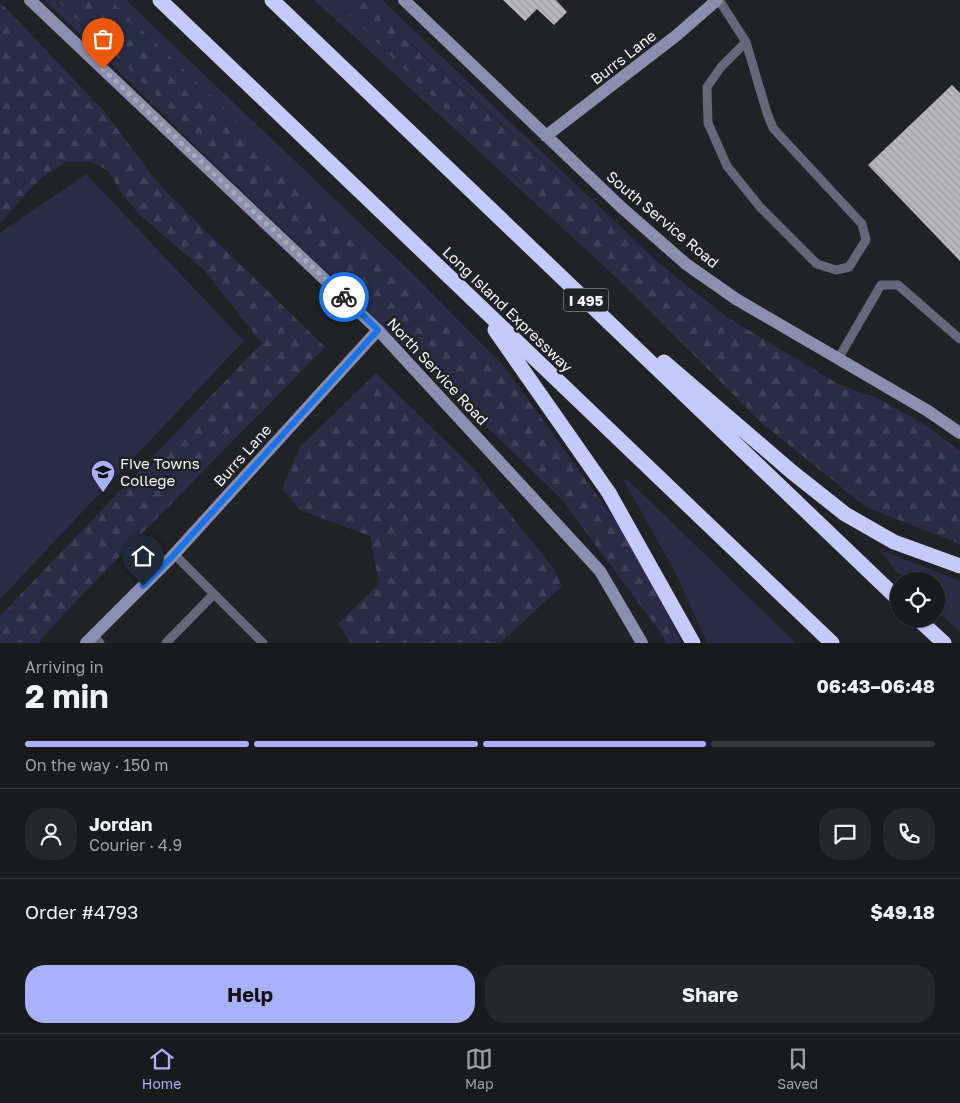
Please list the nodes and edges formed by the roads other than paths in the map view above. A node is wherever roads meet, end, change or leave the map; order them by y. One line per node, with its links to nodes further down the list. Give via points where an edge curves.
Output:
1 (30, 0): 10 (main road, North Service Road)
2 (160, 0): 9 (highway, Long Island Expressway)
3 (272, 0): 8 (highway, I 495)
4 (404, 0): 7 (main road, South Service Road)
5 (718, 0): 6 (lane); 7 (main road, Burrs Lane)
6 (746, 42): 6 (lane, via 773,128 862,224 866,240 848,267 836,270 817,264 760,207 727,166 708,123 707,87 721,66)
7 (546, 136): 12 (main road, South Service Road, via 686,264 736,299)
8 (527, 244): 15 (highway, via 845,514 894,542); 16 (highway, I 495)
9 (473, 300): 23 (highway, via 609,493); 24 (highway, Long Island Expressway)
10 (378, 330): 14 (main road, Burrs Lane); 22 (main road, North Service Road, via 600,572)
11 (960, 339): 12 (lane, via 898,285 881,285)
12 (838, 359): 13 (main road, South Service Road)
13 (960, 433)
14 (174, 554): 17 (lane); 19 (main road, Burrs Lane)
15 (960, 566)
16 (890, 591)
17 (214, 594): 20 (lane); 21 (lane)
18 (927, 627): 25 (highway)
19 (93, 641)
20 (166, 643)
21 (263, 643)
22 (642, 643)
23 (693, 643)
24 (832, 643)
25 (944, 643)

